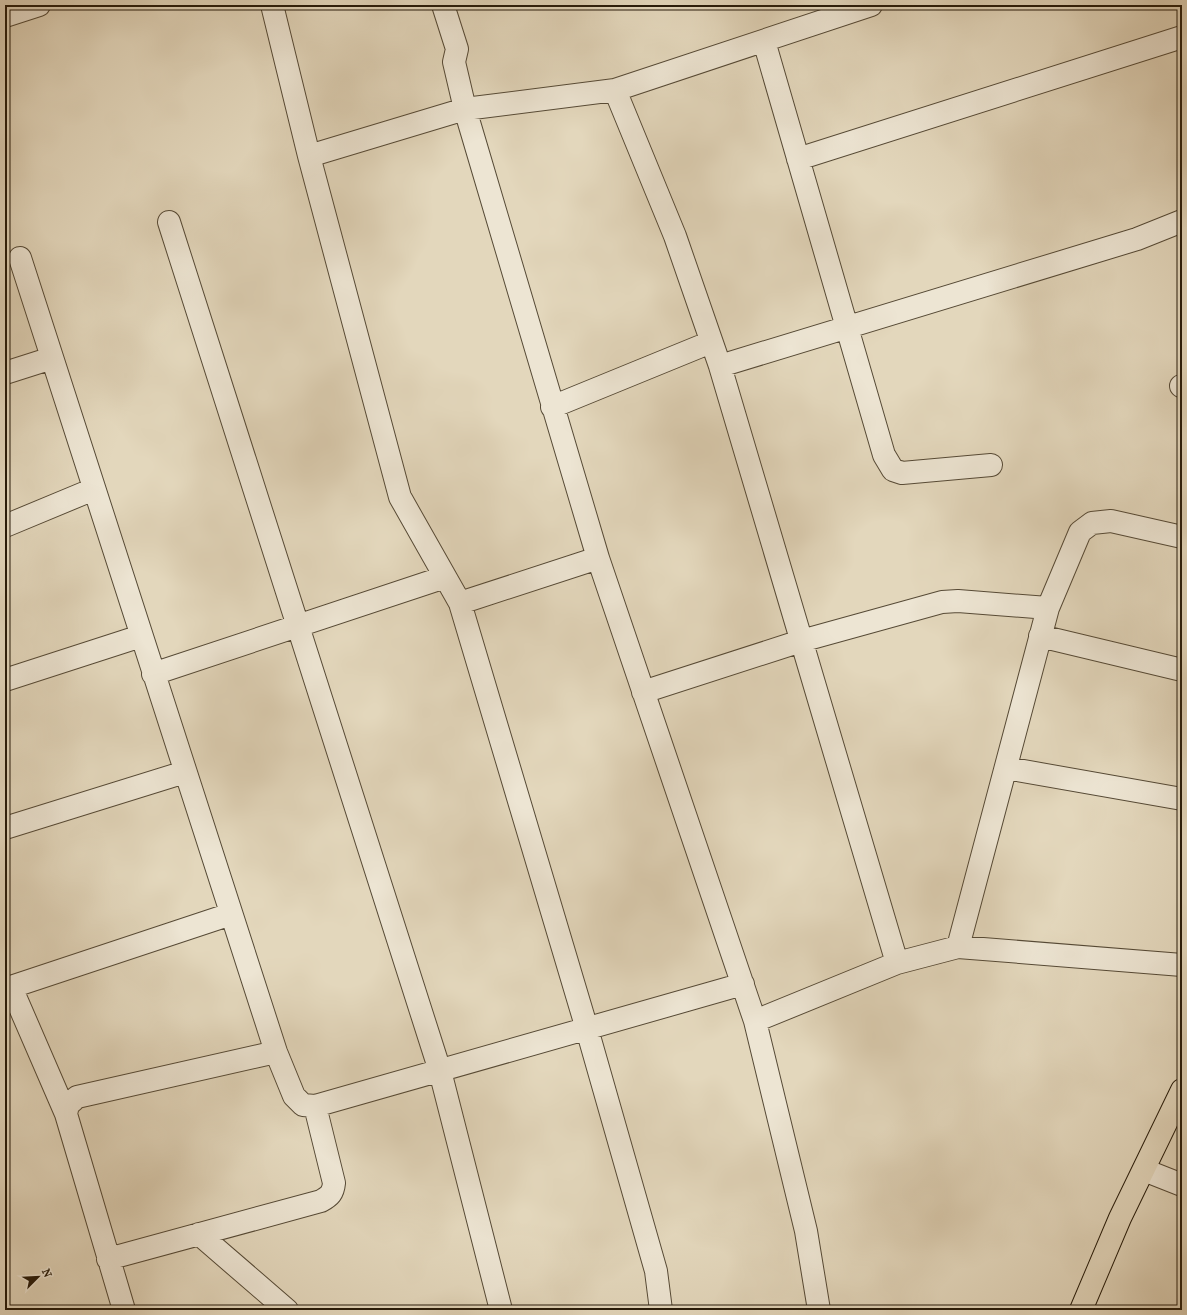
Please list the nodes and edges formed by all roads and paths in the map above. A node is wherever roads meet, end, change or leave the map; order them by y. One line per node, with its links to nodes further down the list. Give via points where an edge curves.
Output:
1 (39, 5): 6 (street)
2 (272, 5): 11 (street)
3 (443, 5): 10 (street, via 457,49 454,62)
4 (871, 5): 5 (street)
5 (849, 9): 8 (street)
6 (5, 16)
7 (1182, 37): 12 (street)
8 (764, 41): 9 (street); 12 (street)
9 (615, 90): 10 (street); 17 (street, via 675,236)
10 (465, 110): 11 (street); 21 (street)
11 (309, 156): 27 (street, via 400,497)
12 (798, 159): 16 (street)
13 (1182, 221): 16 (street, via 1137,239)
14 (169, 222): 30 (street)
15 (20, 258): 18 (street)
16 (847, 327): 19 (street); 22 (street, via 884,455 893,470 902,473)
17 (711, 342): 19 (street); 21 (street)
18 (52, 358): 20 (street); 23 (street)
19 (720, 366): 33 (street)
20 (5, 373)
21 (552, 407): 26 (street)
22 (991, 465)
23 (94, 489): 24 (street); 31 (street)
24 (5, 526)
25 (1182, 537): 29 (street, via 1111,521 1092,523 1080,532)
26 (598, 558): 28 (street); 37 (street)
27 (445, 577): 28 (street); 30 (street)
28 (460, 603): 49 (street)
29 (1048, 608): 32 (street); 33 (street, via 942,602)
30 (299, 626): 35 (street); 51 (street)
31 (141, 636): 35 (street); 36 (street)
32 (1040, 636): 34 (street); 38 (street)
33 (801, 641): 37 (street); 44 (street)
34 (1182, 670)
35 (153, 674): 39 (street)
36 (5, 680)
37 (643, 692): 46 (street)
38 (1006, 768): 40 (street); 43 (street)
39 (185, 772): 41 (street); 42 (street)
40 (1182, 799)
41 (5, 828)
42 (231, 914): 47 (street); 50 (street)
43 (958, 947): 44 (street); 45 (street)
44 (897, 963): 48 (street)
45 (1182, 965)
46 (742, 984): 48 (street); 49 (street)
47 (8, 988): 54 (street)
48 (755, 1022): 63 (street, via 806,1231)
49 (587, 1029): 51 (street); 62 (street, via 656,1271)
50 (276, 1052): 53 (street, via 294,1096 304,1105); 54 (street, via 77,1097 68,1105)
51 (440, 1070): 53 (street); 61 (street)
52 (1182, 1090): 55 (main road)
53 (315, 1106): 57 (street, via 334,1183 329,1197)
54 (66, 1114): 58 (street)
55 (1144, 1170): 56 (street); 64 (main road, via 1120,1218)
56 (1182, 1185)
57 (199, 1234): 58 (street); 59 (street)
58 (108, 1259): 60 (street)
59 (284, 1309)
60 (124, 1310)
61 (501, 1310)
62 (661, 1310)
63 (818, 1310)
64 (1081, 1310)

